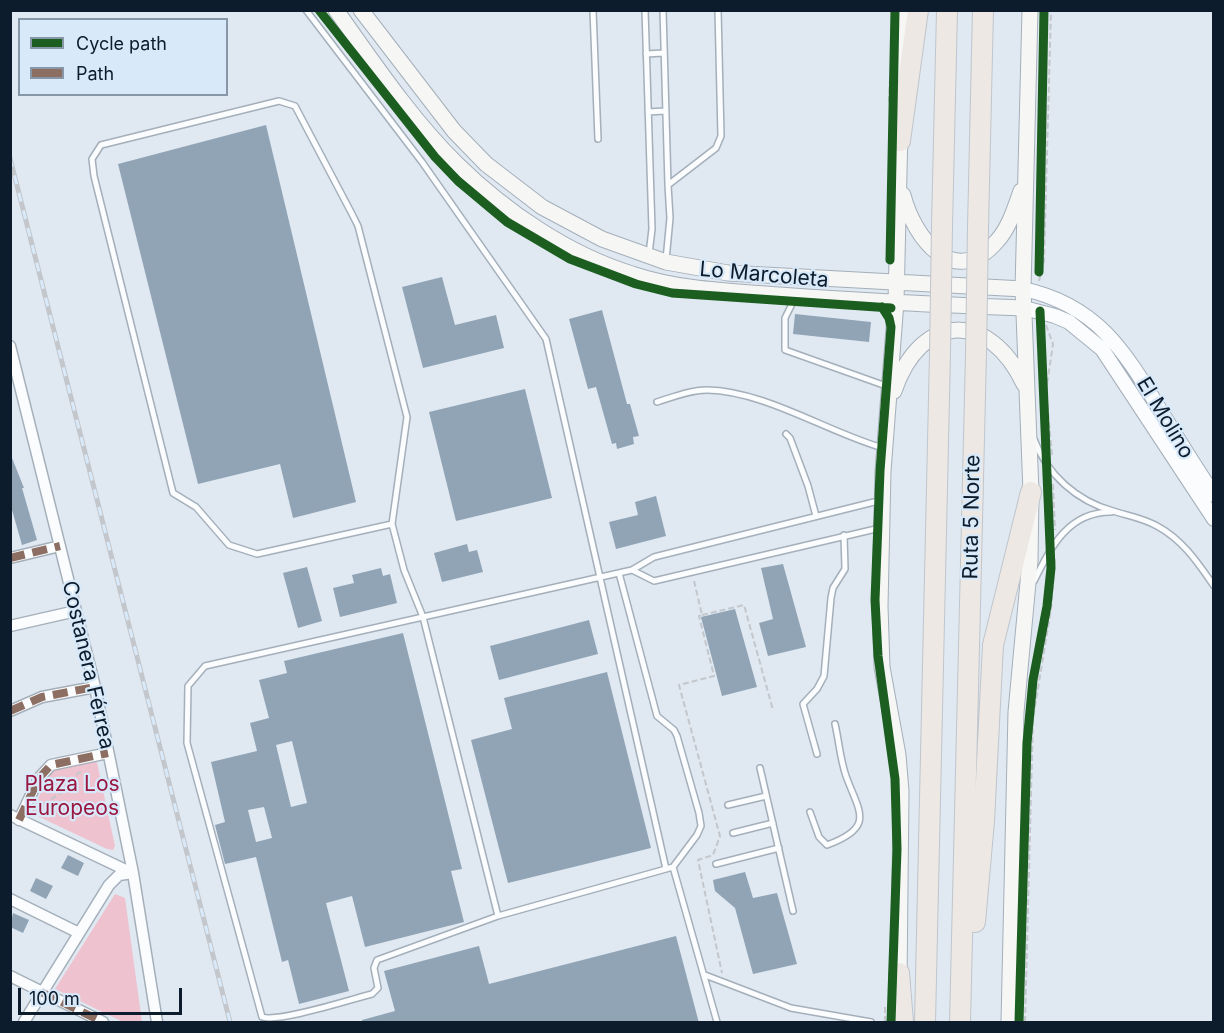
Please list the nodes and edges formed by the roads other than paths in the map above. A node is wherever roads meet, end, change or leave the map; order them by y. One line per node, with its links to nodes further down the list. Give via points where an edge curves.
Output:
1 (306, 10): 56 (lane, via 422,162 546,339)
2 (336, 10): 16 (main road, Lo Marcoleta)
3 (361, 10): 15 (main road, Lo Marcoleta)
4 (593, 10): 21 (lane)
5 (645, 10): 14 (lane)
6 (663, 10): 13 (lane)
7 (718, 10): 25 (lane, via 721,136 716,148)
8 (903, 10): 22 (main road)
9 (918, 10): 22 (highway)
10 (947, 10): 95 (highway, Ruta 5 Norte, bridge)
11 (982, 10): 96 (highway, Ruta 5 Norte, bridge)
12 (1030, 10): 23 (main road)
13 (663, 53): 14 (lane); 19 (lane)
14 (646, 54): 20 (lane)
15 (412, 79): 16 (main road, via 404,86); 17 (main road, Lo Marcoleta)
16 (394, 87): 18 (main road, Lo Marcoleta)
17 (430, 101): 18 (main road); 26 (main road, Lo Marcoleta, via 470,148 522,193 573,225)
18 (412, 110): 30 (main road, Lo Marcoleta, via 474,180 534,225 581,252 631,274 664,283)
19 (665, 111): 20 (lane); 25 (lane)
20 (648, 112): 26 (lane, via 652,229)
21 (597, 140)
22 (900, 141): 24 (main road)
23 (1025, 178): 24 (main road, via 1010,220 998,240 978,256 957,260 939,255 923,241); 29 (main road)
24 (899, 181): 28 (main road)
25 (668, 185): 27 (lane)
26 (649, 257): 27 (main road, Lo Marcoleta)
27 (666, 262): 28 (main road, Lo Marcoleta, via 728,273)
28 (897, 281): 29 (main road, Lo Marcoleta); 31 (main road)
29 (1023, 289): 32 (main road); 33 (street, Lo Marcoleta, via 1072,307)
30 (795, 296): 31 (main road, Lo Marcoleta); 36 (lane, via 785,318 785,350)
31 (896, 302): 32 (main road, Lo Marcoleta); 36 (main road)
32 (1024, 308): 35 (street, Lo Marcoleta, via 1069,322 1093,339); 37 (main road)
33 (1116, 341): 44 (street, El Molino)
34 (10, 346): 52 (street, Costanera Férrea)
35 (1126, 383): 48 (street, El Molino)
36 (890, 387): 39 (main road)
37 (1027, 389): 39 (main road, via 1007,354 994,341 968,331 949,331 922,343 909,357); 40 (main road)
38 (657, 402): 42 (lane, via 705,390 728,392)
39 (888, 409): 42 (main road)
40 (1028, 422): 43 (main road); 46 (lane, via 1050,468 1082,498)
41 (786, 434): 47 (lane)
42 (885, 448): 45 (main road)
43 (1031, 492): 58 (main road); 96 (highway, via 992,651 974,941)
44 (1214, 495)
45 (882, 504): 47 (lane, via 874,502); 50 (main road)
46 (1116, 512): 57 (lane, via 1147,521 1168,533 1188,551); 58 (lane, via 1082,518 1068,528 1053,545)
47 (816, 516): 54 (lane, via 654,557)
48 (1214, 519)
49 (392, 524): 49 (lane, via 257,554 230,545 196,507 173,493 94,176 92,159 101,145 279,101 295,106 358,226 407,417); 60 (lane, via 404,570)
50 (882, 528): 51 (lane); 83 (main road, via 881,657 901,791)
51 (844, 535): 54 (lane, via 654,581); 66 (lane, via 845,569 831,598 824,676 803,705)
52 (60, 546): 53 (street); 59 (street, Costanera Férrea)
53 (10, 558)
54 (632, 570): 55 (lane)
55 (619, 573): 56 (lane); 76 (lane, via 657,716 677,736 699,813 701,826 697,836)
56 (598, 578): 60 (lane); 77 (lane)
57 (1214, 586)
58 (1029, 591): 97 (main road, via 1016,712)
59 (76, 610): 61 (street); 62 (street, Costanera Férrea)
60 (423, 617): 81 (lane); 87 (lane, via 205,666 188,686 187,743 259,1012 268,1019)
61 (10, 626)
62 (95, 687): 63 (street, via 42,697); 65 (street, Costanera Férrea)
63 (10, 711)
64 (835, 724): 70 (lane, via 845,774 862,812 845,839 827,845 819,837)
65 (108, 753): 71 (street, via 51,765); 78 (street, Costanera Férrea)
66 (817, 754)
67 (760, 768): 68 (lane)
68 (766, 796): 69 (lane); 72 (lane)
69 (728, 805)
70 (810, 812)
71 (15, 817): 78 (street)
72 (772, 823): 73 (lane); 74 (lane)
73 (733, 833)
74 (778, 848): 75 (lane); 80 (lane)
75 (716, 864)
76 (673, 867): 77 (lane); 84 (lane)
77 (666, 869): 81 (lane)
78 (132, 873): 82 (street, via 115,878); 90 (street, Costanera Férrea)
79 (10, 899): 82 (street)
80 (793, 911)
81 (498, 916): 87 (lane, via 377,960 374,968 378,988 372,994)
82 (79, 933): 86 (street)
83 (899, 973): 93 (main road); 94 (highway)
84 (705, 975): 91 (lane); 92 (lane, via 791,1008)
85 (10, 976): 86 (street)
86 (41, 992): 88 (street); 89 (street)
87 (286, 1019)
88 (24, 1023)
89 (103, 1023)
90 (157, 1023)
91 (717, 1023)
92 (871, 1023)
93 (897, 1023)
94 (903, 1023)
95 (925, 1023)
96 (960, 1023)
97 (1010, 1023)

